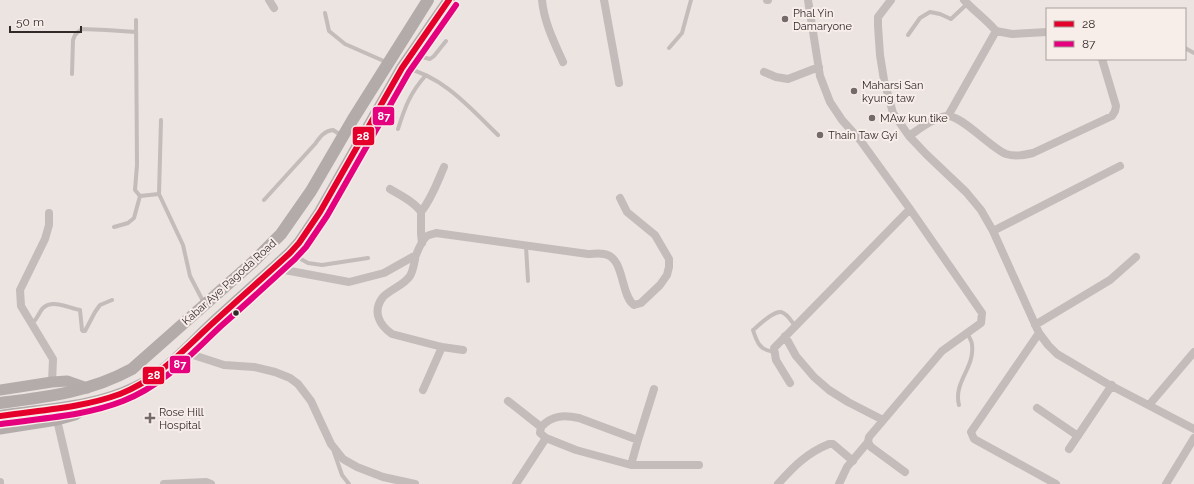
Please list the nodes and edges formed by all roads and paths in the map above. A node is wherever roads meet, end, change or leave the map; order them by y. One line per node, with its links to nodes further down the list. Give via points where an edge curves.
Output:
1 (269, 0): 10 (street)
2 (450, 0): 19 (main road, Kabar Aye Pagoda Road)
3 (542, 0): 21 (street, via 547,24)
4 (604, 0): 28 (street)
5 (691, 0): 18 (lane, via 682,33)
6 (808, 0): 23 (street)
7 (891, 0): 36 (street, via 878,17 880,55 893,113)
8 (425, 1): 22 (main road, Kabar Aye Pagoda Road)
9 (966, 2): 13 (street); 16 (lane, via 951,19 930,12 920,18)
10 (274, 8)
11 (325, 13): 22 (lane, via 329,31 345,44)
12 (136, 20): 14 (lane)
13 (996, 31): 15 (street, via 1012,34); 29 (street)
14 (136, 32): 26 (lane, via 82,29 73,40); 42 (lane, via 135,190)
15 (1046, 32)
16 (908, 35)
17 (446, 41): 19 (lane, via 430,58 422,57)
18 (669, 48)
19 (414, 51): 24 (main road, Kabar Aye Pagoda Road)
20 (1102, 60): 29 (street, via 1116,106 1112,116 1033,153 1020,156 1006,154 958,119)
21 (563, 62)
22 (388, 63): 30 (main road, Kabar Aye Pagoda Road)
23 (819, 67): 25 (street, via 788,79); 45 (street, via 830,102)
24 (402, 68): 27 (lane); 32 (main road, Kabar Aye Pagoda Road)
25 (764, 72)
26 (72, 74)
27 (426, 75): 33 (lane, via 408,100); 34 (lane, via 454,94)
28 (619, 83)
29 (948, 116): 36 (street, via 931,122)
30 (353, 119): 32 (main road); 35 (main road, Kabar Aye Pagoda Road)
31 (161, 120): 41 (lane)
32 (368, 129): 46 (main road, Kabar Aye Pagoda Road)
33 (398, 129)
34 (498, 135)
35 (343, 136): 40 (main road, Kabar Aye Pagoda Road); 44 (lane, via 333,130 322,134)
36 (909, 136): 50 (street, via 975,202)
37 (1120, 166): 50 (street)
38 (444, 167): 47 (street, via 435,190)
39 (390, 189): 47 (street, via 416,205)
40 (311, 191): 46 (main road); 60 (main road, Kabar Aye Pagoda Road, via 281,234)
41 (159, 194): 42 (lane); 60 (lane, via 182,246 190,276)
42 (140, 196): 49 (lane, via 134,218 128,224)
43 (620, 198): 52 (street, via 627,212 655,235 669,259 667,275 641,303 631,303 616,263 605,254)
44 (264, 200)
45 (910, 210): 63 (street); 65 (street, via 982,313 981,323)
46 (320, 212): 53 (main road, Kabar Aye Pagoda Road)
47 (421, 212): 51 (street)
48 (49, 213): 62 (street, via 45,239 20,290 21,306)
49 (114, 227)
50 (993, 231): 64 (street)
51 (422, 243): 52 (street, via 427,236 436,233); 54 (street)
52 (526, 246): 58 (lane)
53 (290, 253): 56 (lane, via 308,263 322,265); 57 (main road, Kabar Aye Pagoda Road)
54 (416, 255): 57 (street, via 384,273 349,282); 69 (street, via 409,277 383,298 377,314 380,323 392,334)
55 (1136, 257): 64 (street, via 1110,280)
56 (368, 258)
57 (274, 268): 67 (main road, Kabar Aye Pagoda Road)
58 (528, 281)
59 (112, 300): 62 (lane, via 100,305 83,332 80,310 57,304 44,308)
60 (204, 304): 61 (main road, Kabar Aye Pagoda Road)
61 (193, 314): 67 (main road); 77 (main road, Kabar Aye Pagoda Road, via 132,369)
62 (32, 324): 74 (street, via 53,359)
63 (795, 326): 68 (street); 72 (lane, via 782,312 766,319 753,330 757,342 767,351)
64 (1035, 326): 66 (street)
65 (967, 333): 84 (lane, via 972,343 972,352 970,363 959,385); 89 (street, via 942,351)
66 (1039, 333): 76 (street, via 1057,354); 112 (street, via 970,432 974,439)
67 (199, 336): 71 (main road, Kabar Aye Pagoda Road)
68 (785, 336): 72 (street, via 774,348); 89 (street, via 796,356 829,390)
69 (442, 347): 70 (street); 80 (street)
70 (463, 350)
71 (184, 352): 82 (main road, Kabar Aye Pagoda Road, via 154,377 137,387); 98 (street, via 224,365 254,367 290,378 311,401)
72 (774, 352): 75 (street)
73 (1194, 352): 85 (street)
74 (52, 382): 77 (main road, via 67,381); 79 (main road)
75 (790, 383)
76 (1112, 386): 85 (street); 93 (street)
77 (87, 388): 83 (main road, Kabar Aye Pagoda Road)
78 (654, 389): 96 (street)
79 (0, 390)
80 (423, 390)
81 (508, 400): 90 (street)
82 (94, 403): 87 (main road, Kabar Aye Pagoda Road); 88 (main road, Kabar Aye Pagoda Road, via 75,415)
83 (0, 404)
84 (959, 405)
85 (1149, 405): 92 (street)
86 (1037, 408): 93 (street)
87 (0, 416)
88 (57, 420): 91 (main road, Kabar Aye Pagoda Road); 104 (street)
89 (883, 420): 97 (street)
90 (541, 427): 94 (street, via 540,433); 96 (street, via 558,416 568,416)
91 (0, 429)
92 (1194, 429)
93 (1078, 436): 99 (street)
94 (546, 438): 101 (street, via 576,450); 109 (street)
95 (1194, 438): 113 (street)
96 (638, 440): 101 (street)
97 (868, 442): 100 (street); 103 (street, via 871,448)
98 (331, 444): 107 (lane, via 342,475); 108 (street, via 343,459 357,468)
99 (1069, 449)
100 (853, 461): 110 (street, via 833,444 829,444 808,455); 111 (street)
101 (632, 465): 102 (street)
102 (699, 465)
103 (905, 472)
104 (72, 484)
105 (164, 484): 106 (street)
106 (211, 484)
107 (349, 484)
108 (415, 484)
109 (516, 484)
110 (778, 484)
111 (838, 484)
112 (1056, 484)
113 (1166, 484)

